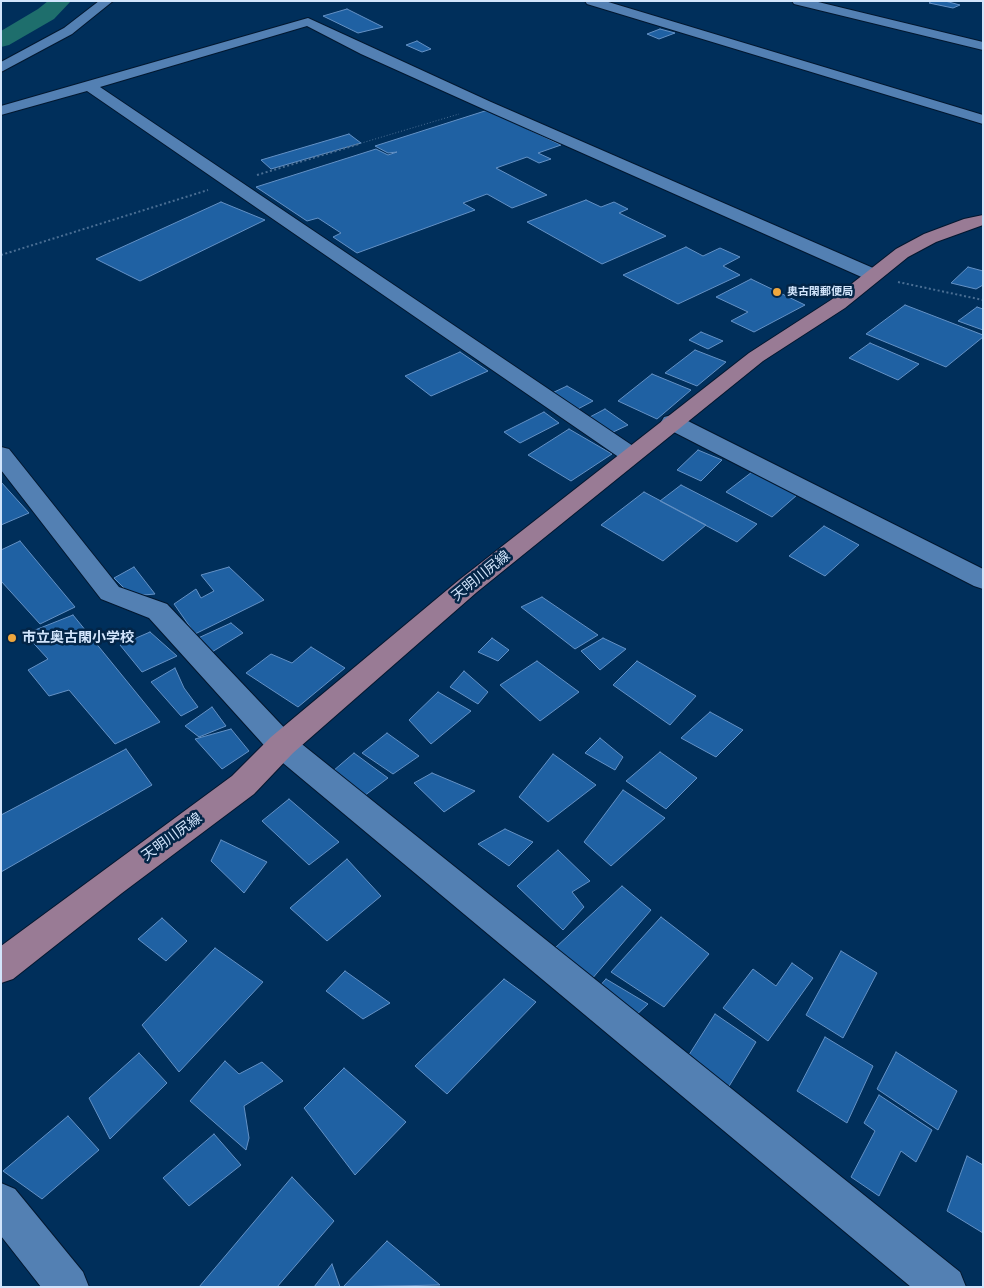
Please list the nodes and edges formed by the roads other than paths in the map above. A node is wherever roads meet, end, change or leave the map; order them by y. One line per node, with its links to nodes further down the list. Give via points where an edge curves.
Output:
1 (91, 1): 4 (street)
2 (591, 1): 9 (street)
3 (798, 1): 5 (street)
4 (106, 2): 6 (street, via 68,31)
5 (983, 46)
6 (1, 68)
7 (88, 85): 8 (street); 11 (street, via 308,22 486,105); 14 (street)
8 (1, 111)
9 (983, 120)
10 (983, 220): 11 (main road, 天明川尻線, via 930,238 902,253)
11 (873, 275): 12 (main road, 天明川尻線, via 838,304 756,356)
12 (672, 422): 14 (main road, 天明川尻線); 15 (street)
13 (1, 454): 16 (street, via 110,593 158,611)
14 (631, 455): 16 (main road, 天明川尻線, via 468,586)
15 (983, 580)
16 (282, 745): 17 (main road, 天明川尻線, via 243,785); 20 (street)
17 (1, 967)
18 (1, 1203): 19 (street)
19 (68, 1287)
20 (945, 1287)

